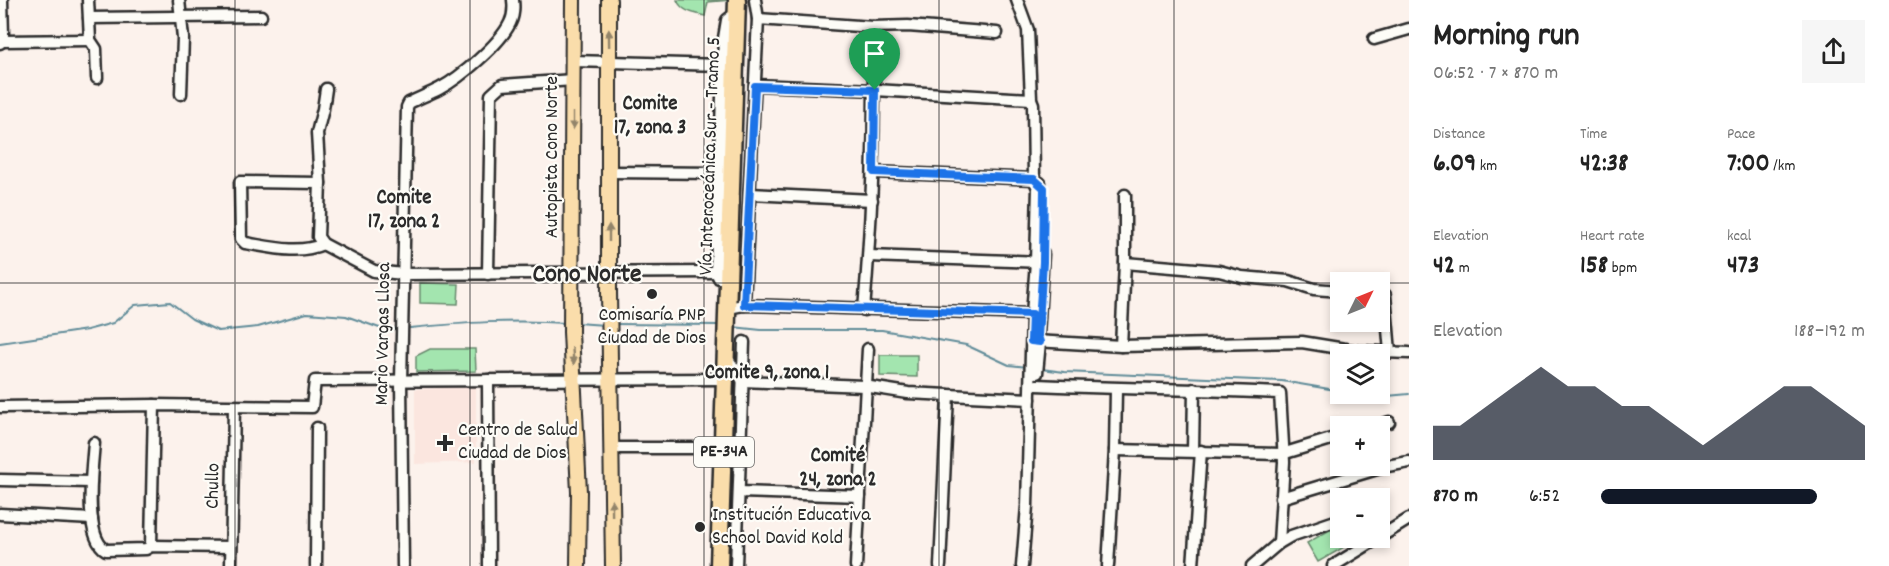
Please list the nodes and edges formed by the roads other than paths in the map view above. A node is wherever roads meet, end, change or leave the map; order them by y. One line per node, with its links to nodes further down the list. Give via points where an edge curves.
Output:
1 (3, 0): 19 (street)
2 (88, 0): 12 (street)
3 (179, 0): 10 (street)
4 (513, 0): 45 (street, Mario Vargas Llosa, via 509,24 483,55 438,90 410,103 406,116)
5 (573, 0): 20 (main road, Autopista Cono Norte)
6 (609, 0): 21 (main road, one-way to 6)
7 (755, 0): 13 (street)
8 (1017, 0): 29 (street, via 1028,30)
9 (737, 6): 22 (street, via 727,20); 48 (highway, Vía Interoceánica Sur - Tramo 5 / PE-34A)
10 (181, 16): 11 (street); 12 (street); 28 (street)
11 (261, 16)
12 (88, 18): 18 (street)
13 (758, 19): 14 (street); 25 (street)
14 (873, 27): 16 (street); 27 (street)
15 (1409, 29): 17 (street)
16 (997, 33)
17 (1374, 39)
18 (90, 40): 19 (street); 23 (street, via 96,49)
19 (0, 42)
20 (573, 61): 21 (street); 24 (main road, Autopista Cono Norte)
21 (610, 63): 22 (street); 30 (main road)
22 (722, 65): 32 (street)
23 (97, 78)
24 (573, 80): 44 (main road, Autopista Cono Norte, one-way to 44); 46 (street, via 502,85 491,95)
25 (755, 86): 27 (street); 35 (street)
26 (326, 89): 34 (street, via 317,133)
27 (875, 90): 29 (street); 31 (street)
28 (181, 94)
29 (1031, 99): 33 (street)
30 (609, 172): 32 (street); 42 (main road, one-way to 30)
31 (874, 172): 33 (street); 37 (street)
32 (719, 173): 43 (street)
33 (1034, 179): 40 (street, via 1038,188)
34 (320, 183): 38 (street, via 318,237); 38 (street, via 240,182 241,239 281,250)
35 (750, 194): 37 (street); 48 (street)
36 (1125, 195): 41 (street)
37 (872, 200): 39 (street)
38 (323, 244): 45 (street, via 374,271)
39 (869, 256): 40 (street); 49 (street)
40 (1040, 262): 50 (street); 51 (street)
41 (1125, 263): 47 (street, via 1288,280); 53 (street)
42 (609, 272): 43 (street); 44 (street); 59 (main road)
43 (716, 272): 48 (street)
44 (572, 273): 46 (street); 62 (main road, Autopista Cono Norte, one-way to 62)
45 (403, 274): 46 (street); 63 (street, Mario Vargas Llosa)
46 (488, 274)
47 (1330, 290)
48 (732, 306): 49 (street); 58 (highway, Vía Interoceánica Sur - Tramo 5 / PE-34A)
49 (864, 310): 50 (street)
50 (1032, 314): 51 (street)
51 (1036, 341): 53 (street); 65 (street); 70 (street)
52 (744, 342): 64 (street)
53 (1121, 346): 54 (street, via 1302,342)
54 (1330, 347)
55 (868, 349): 66 (street)
56 (1390, 352): 57 (street)
57 (1409, 353)
58 (726, 356): 60 (highway, Vía Interoceánica Sur - Tramo 5 / PE-34A); 64 (street)
59 (610, 378): 60 (street); 62 (street); 77 (main road)
60 (726, 379): 78 (highway, Vía Interoceánica Sur - Tramo 5 / PE-34A)
61 (488, 380): 62 (street); 63 (street); 98 (street)
62 (575, 380): 99 (main road, Autopista Cono Norte)
63 (401, 381): 73 (street, via 315,381 312,407); 97 (street, Mario Vargas Llosa)
64 (743, 381): 66 (street); 85 (street)
65 (1037, 385): 67 (street); 106 (street)
66 (864, 386): 69 (street); 86 (street)
67 (1116, 389): 68 (street); 79 (street)
68 (1194, 389): 80 (street); 81 (street, via 1280,393)
69 (948, 395): 70 (street); 104 (street)
70 (1030, 399): 105 (street)
71 (154, 405): 72 (street); 73 (street); 93 (street)
72 (0, 407)
73 (234, 407): 94 (street, Chullo)
74 (317, 428): 96 (street)
75 (1330, 439): 81 (street)
76 (94, 443): 84 (street)
77 (611, 448): 78 (street); 100 (main road, one-way to 77)
78 (724, 448): 101 (highway, Vía Interoceánica Sur - Tramo 5 / PE-34A)
79 (1115, 450): 80 (street); 107 (street)
80 (1197, 451): 81 (street); 108 (street)
81 (1282, 454): 87 (street)
82 (1409, 462): 87 (street)
83 (0, 480): 84 (street)
84 (91, 482): 89 (street)
85 (739, 492): 86 (street); 102 (street)
86 (860, 496): 103 (street)
87 (1281, 498): 92 (street)
88 (0, 514): 89 (street)
89 (92, 519): 93 (street, via 95,534 106,550)
90 (1409, 519): 110 (street)
91 (1330, 523): 92 (street)
92 (1279, 543): 109 (street)
93 (151, 546): 94 (street)
94 (231, 547): 95 (street, Chullo)
95 (231, 566)
96 (316, 566)
97 (403, 566)
98 (489, 566)
99 (578, 566)
100 (613, 566)
101 (719, 566)
102 (736, 566)
103 (856, 566)
104 (940, 566)
105 (1022, 566)
106 (1029, 566)
107 (1108, 566)
108 (1193, 566)
109 (1252, 566)
110 (1333, 566)

